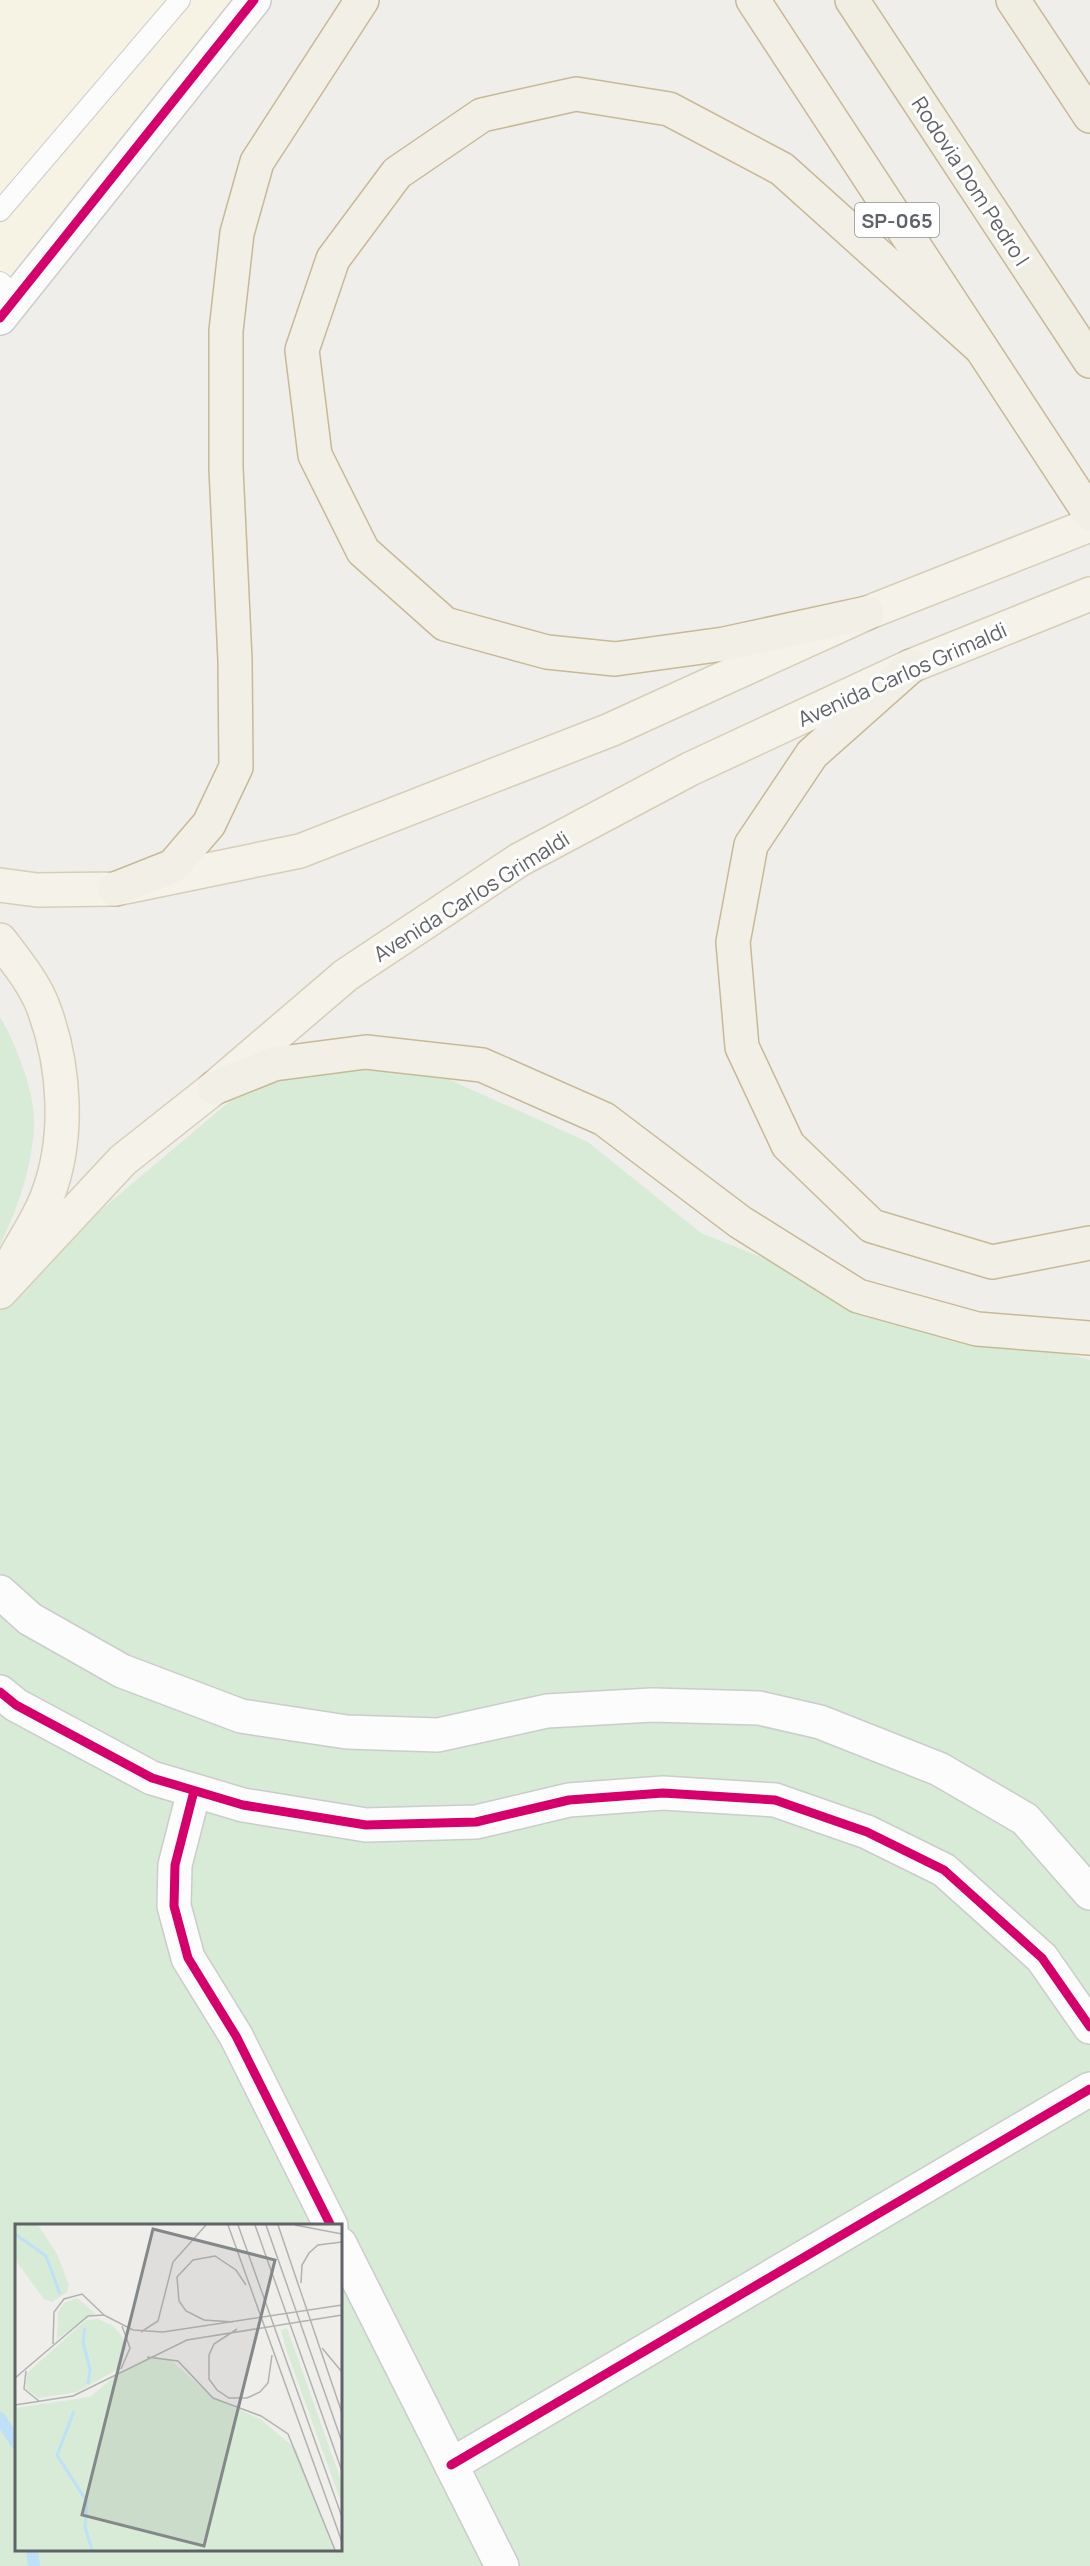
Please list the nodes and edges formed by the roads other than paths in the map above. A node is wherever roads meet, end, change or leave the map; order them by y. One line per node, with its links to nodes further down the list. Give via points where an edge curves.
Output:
1 (180, 0): 8 (lane)
2 (254, 0): 9 (street)
3 (362, 0): 18 (highway, via 257,162 237,233 226,332 226,468 236,767 209,824 174,866)
4 (753, 0): 10 (highway, SP-065)
5 (852, 0): 11 (highway, Rodovia Dom Pedro I)
6 (1013, 0): 7 (highway)
7 (1090, 116)
8 (0, 211)
9 (6, 299)
10 (981, 348): 12 (highway, SP-065); 15 (highway, via 782,169 669,109 576,94 482,115 397,173 333,259 302,350 315,455 363,551 445,624 547,652 615,659 724,644)
11 (1090, 362)
12 (1090, 514)
13 (1090, 525): 15 (main road)
14 (1090, 594): 16 (main road, Avenida Carlos Grimaldi)
15 (867, 613): 18 (main road, via 610,730 300,851)
16 (911, 666): 20 (main road, Avenida Carlos Grimaldi, via 690,769 519,861 346,975); 21 (highway, via 812,754 751,845 733,942 742,1047 788,1145 872,1226 992,1262)
17 (0, 885): 18 (main road, via 37,890)
18 (115, 889)
19 (0, 940): 22 (main road, via 44,1007 57,1052 63,1107 59,1150 48,1196)
20 (214, 1088): 23 (main road, Avenida Carlos Grimaldi, via 123,1161); 24 (highway, via 274,1064 366,1052 482,1065 604,1119 740,1222 858,1296 977,1329)
21 (1090, 1242)
22 (0, 1283)
23 (0, 1292)
24 (1090, 1338)
25 (0, 1592): 28 (street, via 30,1619 122,1671 241,1716 347,1732 438,1735 547,1711 652,1705 759,1708 820,1722 939,1770 1025,1819)
26 (0, 1692): 27 (street, via 16,1705 152,1778)
27 (194, 1791): 29 (street, via 243,1805 366,1825 476,1822 569,1800 663,1793 775,1800 867,1832 944,1870 1042,1958); 31 (street, via 174,1864 174,1906 188,1959 236,2036)
28 (1090, 1893)
29 (1090, 2027)
30 (1090, 2089): 33 (street)
31 (330, 2224)
32 (342, 2248): 33 (street)
33 (451, 2465): 34 (street)
34 (502, 2566)

